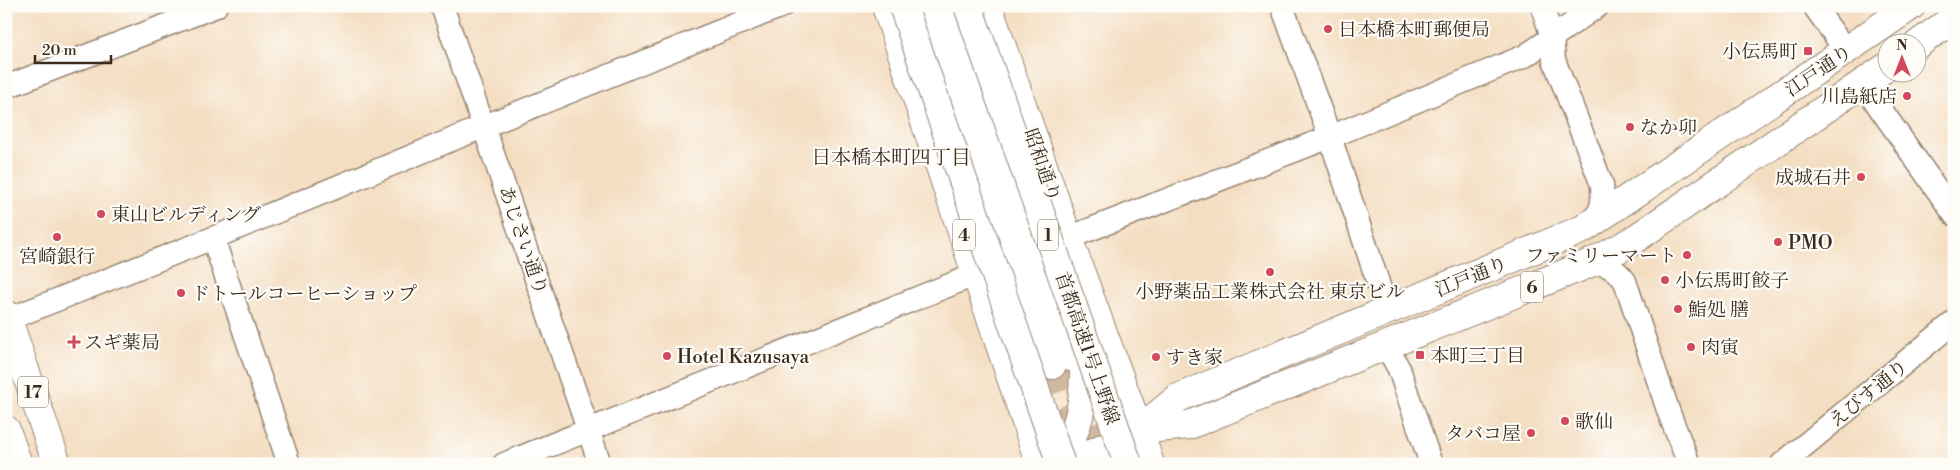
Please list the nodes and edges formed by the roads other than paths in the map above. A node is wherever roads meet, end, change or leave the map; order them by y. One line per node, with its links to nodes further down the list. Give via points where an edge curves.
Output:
1 (216, 6): 20 (street)
2 (782, 6): 21 (street)
3 (886, 6): 29 (main road, 4)
4 (903, 6): 44 (main road, bridge)
5 (924, 6): 12 (main road, via 1061,361)
6 (988, 6): 26 (main road, 昭和通り)
7 (1282, 6): 22 (street)
8 (1542, 6): 15 (street)
9 (1598, 6): 15 (street)
10 (1814, 6): 17 (street)
11 (1911, 6): 17 (main road, 江戸通り / 6)
12 (954, 9): 47 (main road, 首都高速1号上野線 / 1, bridge)
13 (444, 12): 21 (street, あじさい通り)
14 (1954, 18): 16 (main road)
15 (1552, 37): 22 (street, via 1525,56); 24 (street, via 1554,60 1602,186 1603,203 1598,216)
16 (1928, 37)
17 (1846, 51): 24 (main road, 江戸通り / 6)
18 (1878, 73): 27 (main road, 江戸通り / 6, via 1629,243)
19 (1879, 82): 23 (street, via 1875,101)
20 (6, 88)
21 (485, 126): 25 (street); 35 (street, あじさい通り)
22 (1330, 136): 26 (street); 30 (street)
23 (1954, 214)
24 (1583, 229): 30 (main road, 江戸通り / 6)
25 (213, 238): 31 (street); 39 (street)
26 (1068, 238): 28 (main road, 昭和通り)
27 (1593, 262): 33 (main road, 江戸通り / 6); 50 (street, via 1616,269 1625,281)
28 (1078, 264): 36 (main road, 昭和通り); 43 (main road, via 1084,342 1081,412 1067,450)
29 (977, 274): 35 (street); 42 (main road, 4)
30 (1387, 310): 36 (main road, 江戸通り / 6, via 1178,398)
31 (7, 318): 38 (main road, 17)
32 (1954, 322): 51 (street, えびす通り)
33 (1386, 345): 36 (main road, 江戸通り / 6, via 1189,425); 49 (street, via 1399,369)
34 (6, 430): 37 (main road, 17)
35 (588, 430): 40 (street); 41 (street, あじさい通り)
36 (1139, 430): 45 (main road, 江戸通り); 46 (main road); 48 (main road, 昭和通り)
37 (18, 464)
38 (57, 464)
39 (289, 464)
40 (504, 464)
41 (600, 464)
42 (1040, 464)
43 (1055, 464)
44 (1061, 464)
45 (1069, 464)
46 (1118, 464)
47 (1128, 464)
48 (1150, 464)
49 (1431, 464)
50 (1689, 464)
51 (1782, 464)

